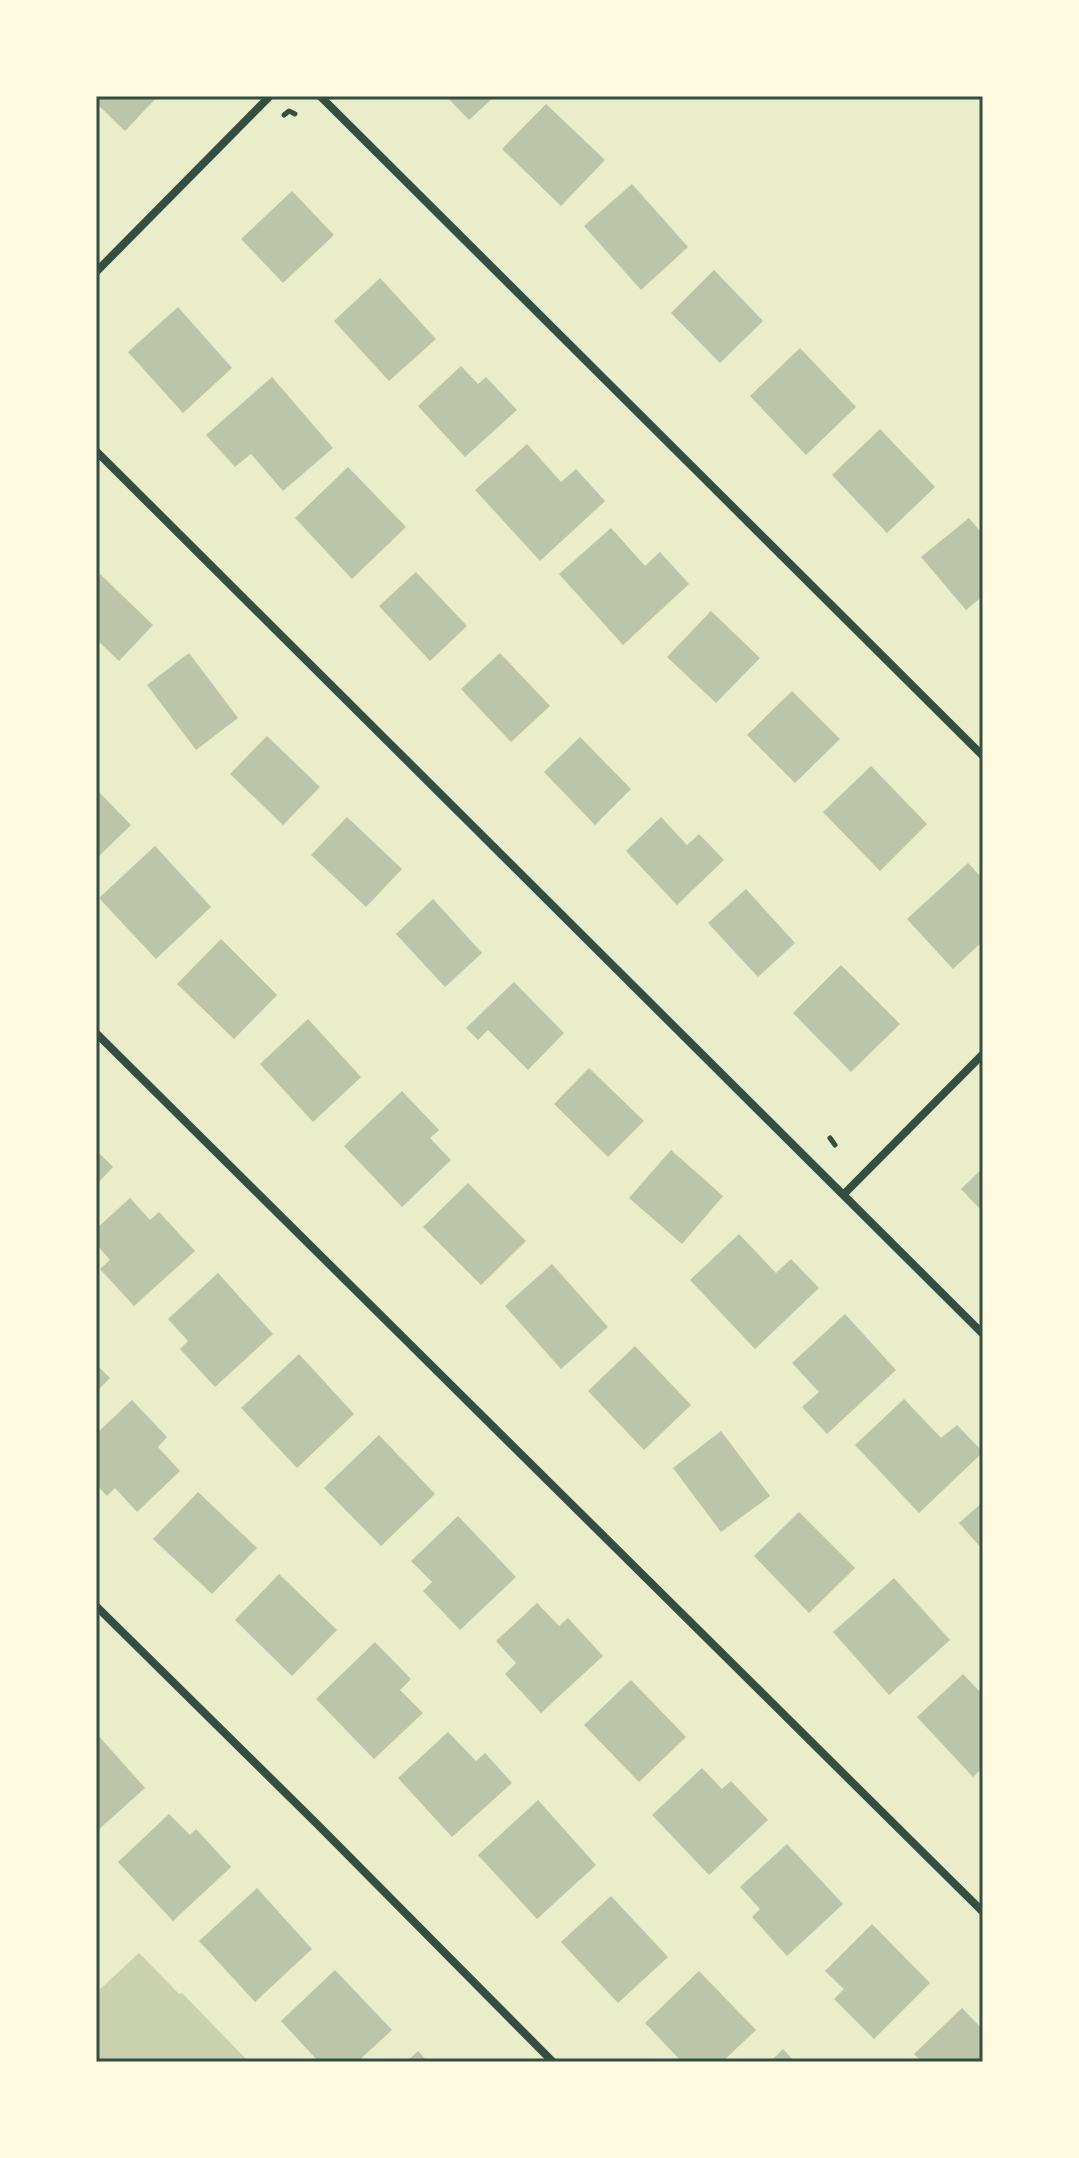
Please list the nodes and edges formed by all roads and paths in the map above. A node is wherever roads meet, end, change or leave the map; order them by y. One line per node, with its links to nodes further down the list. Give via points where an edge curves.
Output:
1 (270, 96): 3 (street)
2 (320, 96): 5 (street)
3 (96, 272)
4 (96, 451): 10 (street)
5 (983, 756)
6 (96, 1033): 13 (street)
7 (983, 1054): 10 (street)
8 (830, 1138): 9 (path)
9 (835, 1145)
10 (844, 1194): 11 (street)
11 (983, 1334)
12 (96, 1606): 14 (street)
13 (983, 1912)
14 (553, 2062)

